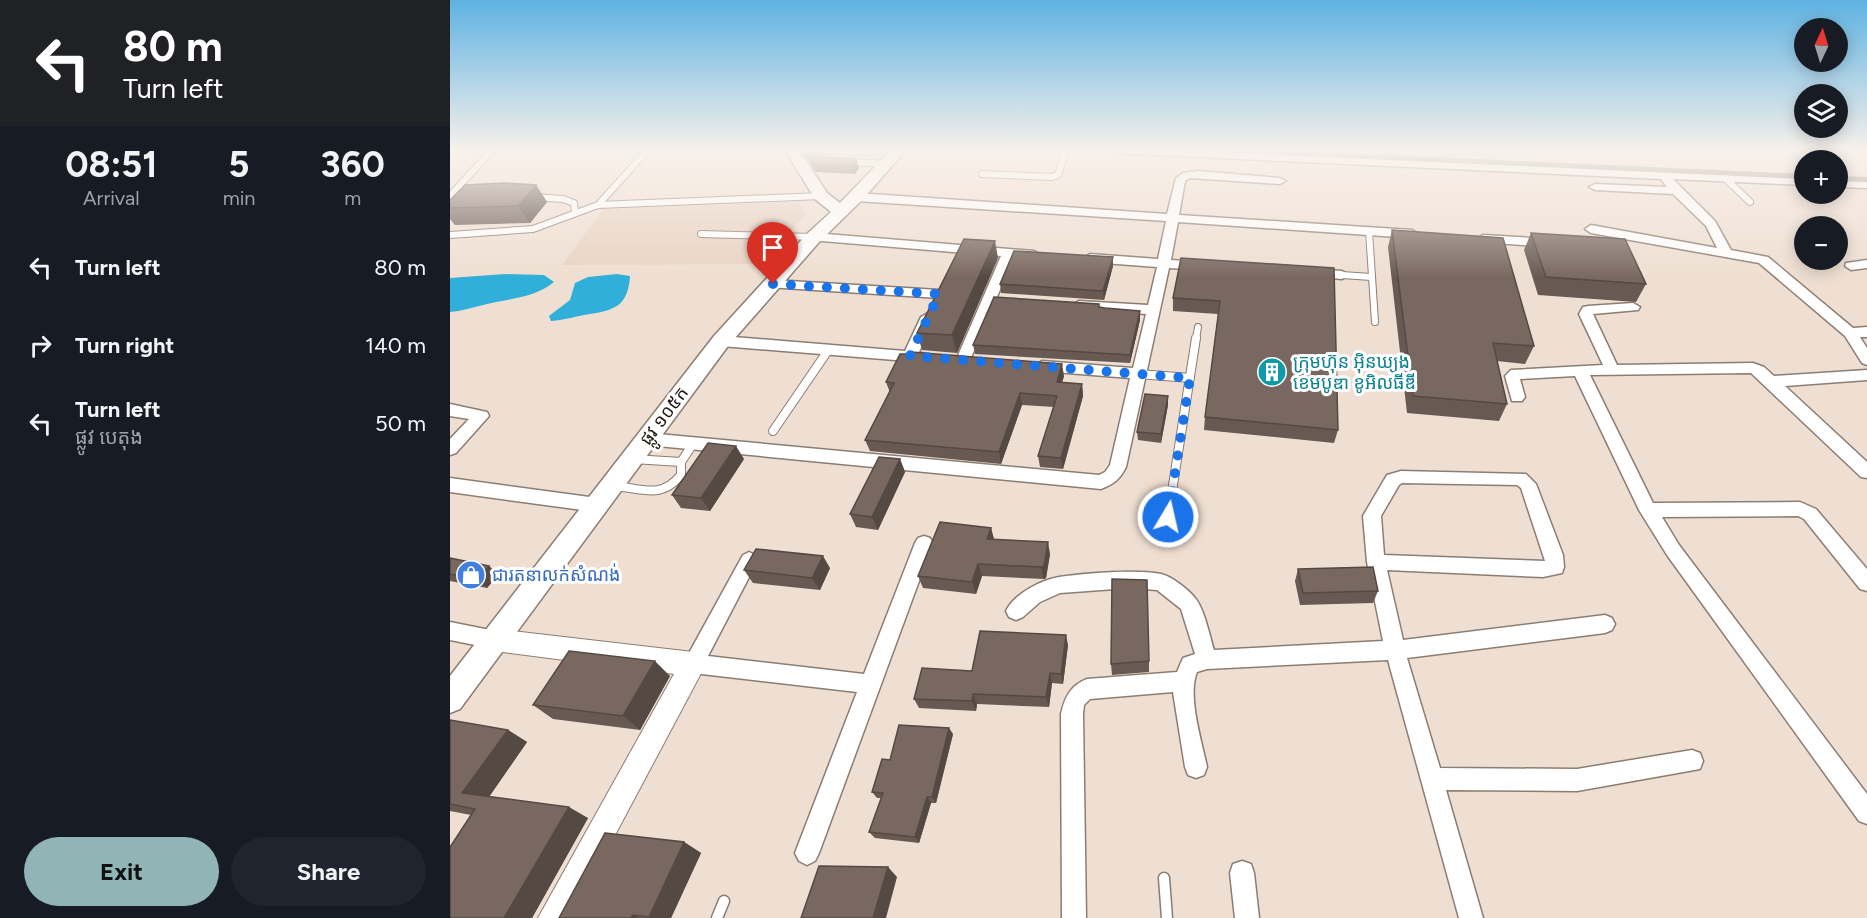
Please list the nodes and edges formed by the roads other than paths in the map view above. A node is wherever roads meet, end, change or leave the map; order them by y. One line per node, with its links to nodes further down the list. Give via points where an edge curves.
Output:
1 (609, 193): 12 (lane)
2 (860, 193): 11 (main road, ផ្លូវ ១០៥ក)
3 (1177, 193): 14 (street)
4 (1679, 193): 23 (street, via 1711,224)
5 (1741, 193): 10 (lane)
6 (821, 195): 11 (main road); 12 (lane)
7 (523, 196): 13 (lane, via 563,199 574,203)
8 (450, 197): 9 (lane)
9 (459, 198)
10 (1750, 201)
11 (849, 205): 14 (street); 20 (main road, ផ្លូវ ១០៥ក)
12 (597, 206): 13 (lane)
13 (575, 212): 18 (lane, via 533,229)
14 (1172, 218): 16 (street); 27 (street)
15 (1591, 228): 23 (street)
16 (1369, 231): 19 (street); 33 (lane)
17 (701, 234): 20 (lane)
18 (450, 235)
19 (1429, 235)
20 (814, 237): 24 (street, via 960,254); 34 (main road, ផ្លូវ ១០៥ក)
21 (1465, 237): 22 (street)
22 (1560, 244)
23 (1725, 251): 41 (street, via 1764,260)
24 (1009, 253): 25 (street); 46 (street, via 996,299)
25 (1045, 255)
26 (1081, 258): 27 (street)
27 (1164, 263): 29 (street); 37 (street)
28 (1867, 264): 30 (street)
29 (1212, 266)
30 (1851, 266)
31 (1295, 272): 32 (street)
32 (1342, 275): 33 (lane)
33 (1371, 277): 38 (lane)
34 (773, 284): 42 (main road, ផ្លូវ ១០៥ក); 44 (street, via 942,290)
35 (1060, 303): 37 (street)
36 (1633, 307): 50 (street, via 1593,309 1586,314)
37 (1153, 310): 51 (street)
38 (1375, 322)
39 (1198, 327): 53 (lane)
40 (1867, 332): 41 (street)
41 (1850, 333): 47 (street)
42 (721, 341): 43 (street); 58 (main road, ផ្លូវ ១០៥ក)
43 (829, 349): 44 (street); 57 (lane)
44 (910, 356): 45 (street)
45 (931, 357)
46 (964, 360)
47 (1867, 360)
48 (1022, 365): 51 (street)
49 (1585, 370): 50 (street); 55 (street, via 1516,374 1511,380); 67 (street, via 1583,380)
50 (1613, 370): 54 (street, via 1753,368)
51 (1138, 374): 53 (lane); 59 (street, via 1118,467 1101,482)
52 (1867, 375): 54 (street)
53 (1190, 378): 68 (lane)
54 (1769, 382): 63 (street)
55 (1517, 397)
56 (450, 410): 60 (street, via 482,416)
57 (773, 431)
58 (647, 439): 59 (street); 61 (main road, ផ្លូវ ១០៥ក)
59 (693, 444): 62 (lane)
60 (450, 449)
61 (632, 459): 62 (lane); 65 (main road, ផ្លូវ ១០៥ក)
62 (681, 462): 65 (lane, via 681,475 664,491)
63 (1867, 472)
64 (450, 485): 66 (street)
65 (612, 486): 66 (main road, ផ្លូវ ១០៥ក)
66 (597, 505): 76 (main road, ផ្លូវ ១០៥ក)
67 (1647, 510): 72 (street, via 1800,509 1810,514); 86 (street)
68 (1168, 517)
69 (924, 543): 81 (street)
70 (749, 560): 79 (street)
71 (1376, 562): 71 (street, via 1372,516 1393,480 1510,478 1528,484 1555,567); 77 (street)
72 (1867, 583)
73 (1016, 611): 78 (street, via 1033,596 1058,585 1161,582 1189,604)
74 (1605, 624): 77 (street)
75 (450, 630): 76 (street)
76 (495, 640): 79 (street); 82 (main road, ផ្លូវ ១០៥ក)
77 (1395, 650): 78 (street); 85 (street)
78 (1206, 660): 80 (street, via 1190,665)
79 (693, 664): 81 (street); 91 (street)
80 (1183, 681): 84 (street); 93 (street, via 1088,689 1074,701)
81 (870, 684): 87 (street)
82 (450, 699)
83 (1692, 761): 85 (street, via 1577,780)
84 (1196, 767)
85 (1432, 779): 96 (street)
86 (1867, 813)
87 (807, 853)
88 (1242, 873): 95 (street)
89 (1164, 878): 94 (lane)
90 (724, 901): 92 (lane)
91 (554, 918)
92 (717, 918)
93 (1074, 918)
94 (1167, 918)
95 (1247, 918)
96 (1471, 918)

